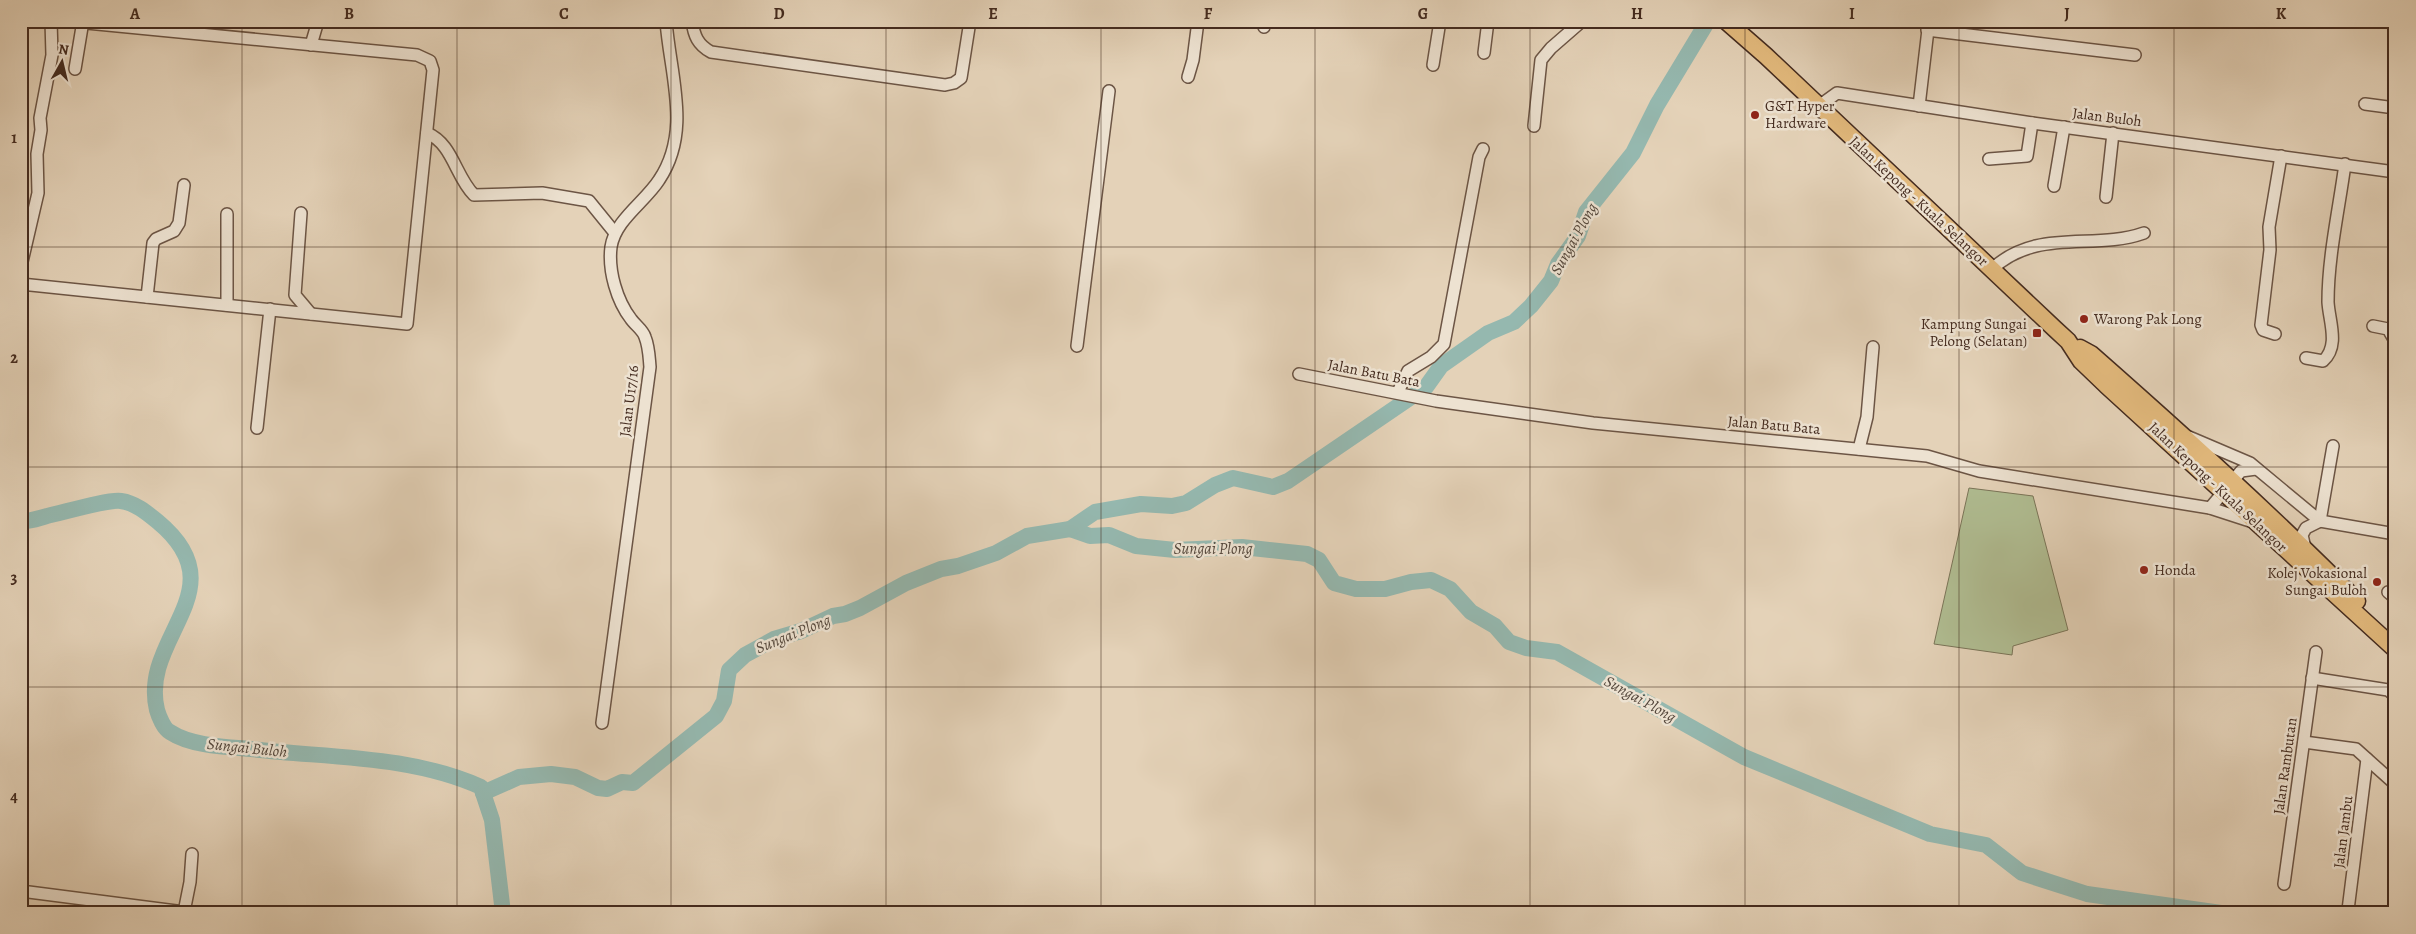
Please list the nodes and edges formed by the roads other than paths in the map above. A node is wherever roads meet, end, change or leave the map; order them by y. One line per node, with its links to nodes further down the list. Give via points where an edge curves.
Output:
1 (51, 21): 43 (street, via 52,54 37,154 38,193)
2 (66, 21): 12 (street)
3 (318, 21): 15 (street)
4 (666, 21): 42 (street, via 678,126 660,180)
5 (692, 21): 6 (street, via 696,39 702,48 711,52 945,85 961,78)
6 (970, 21)
7 (1198, 21): 20 (street)
8 (1440, 21): 18 (street)
9 (1488, 21): 16 (street)
10 (1582, 21): 27 (street, via 1541,60)
11 (1726, 21): 23 (highway, Jalan Kepong - Kuala Selangor)
12 (87, 22): 13 (street); 19 (street)
13 (123, 24): 15 (street)
14 (1928, 26): 17 (street); 24 (street)
15 (311, 45): 29 (street, via 417,55 430,61 433,70)
16 (1484, 53)
17 (2134, 55)
18 (1434, 65)
19 (76, 69)
20 (1188, 77)
21 (1109, 91): 54 (street)
22 (2365, 104): 25 (street)
23 (1819, 106): 24 (street, Jalan Buloh, via 1837,93); 44 (highway, Jalan Kepong - Kuala Selangor)
24 (1919, 106): 26 (street, Jalan Buloh)
25 (2395, 108)
26 (2032, 123): 28 (street, Jalan Buloh); 33 (street, via 2027,156)
27 (1534, 126)
28 (2064, 127): 30 (street, Jalan Buloh); 37 (street)
29 (427, 133): 42 (street, via 444,145 474,195 542,193 588,201); 49 (street, via 407,324)
30 (2113, 133): 32 (street, Jalan Buloh); 38 (street)
31 (1484, 149): 58 (street, via 1479,157 1444,344 1431,358 1408,371)
32 (2282, 156): 34 (street, Jalan Buloh); 51 (street, via 2269,227 2270,250 2261,324 2263,330)
33 (1989, 159)
34 (2345, 164): 35 (street, Jalan Buloh); 56 (street, via 2328,289 2332,325 2330,351 2323,361)
35 (2395, 172)
36 (184, 184): 46 (street, via 179,222 174,231 156,239 153,244)
37 (2054, 186)
38 (2106, 197)
39 (302, 213): 49 (street, via 295,295)
40 (227, 214): 47 (street)
41 (2144, 233): 44 (street, via 2127,239 2054,243 2015,252)
42 (614, 234): 75 (street, Jalan U17/16, via 612,273 624,309 645,335 650,367)
43 (21, 266)
44 (1992, 269): 52 (highway, Jalan Kepong - Kuala Selangor)
45 (21, 284): 46 (street)
46 (147, 297): 47 (street)
47 (227, 305): 48 (street)
48 (270, 309): 49 (street); 59 (street)
49 (311, 314)
50 (2373, 326): 53 (street, via 2388,329)
51 (2274, 334)
52 (2068, 341): 60 (highway, Jalan Kepong - Kuala Selangor, via 2091,354); 64 (highway, Jalan Kepong - Kuala Selangor, via 2081,360 2106,385)
53 (2395, 341)
54 (1077, 346)
55 (1872, 347): 62 (street, via 1866,417)
56 (2306, 358)
57 (1299, 374): 58 (street, Jalan Batu Bata)
58 (1398, 392): 62 (street, Jalan Batu Bata, via 1436,401 1650,429)
59 (257, 428)
60 (2181, 434): 63 (street, via 2238,457); 64 (highway, Jalan Kepong - Kuala Selangor)
61 (2333, 446): 66 (street)
62 (1859, 449): 65 (street, Jalan Batu Bata, via 1927,456 1979,471)
63 (2256, 469): 64 (street, via 2241,471); 66 (street)
64 (2228, 486): 65 (street); 67 (highway, Jalan Kepong - Kuala Selangor); 69 (highway, Jalan Kepong - Kuala Selangor)
65 (2210, 508): 67 (street, Jalan Batu Bata)
66 (2320, 521): 68 (street); 69 (street, via 2306,528 2302,535)
67 (2259, 524): 71 (highway, Jalan Kepong - Kuala Selangor)
68 (2395, 534)
69 (2305, 548): 70 (highway, Jalan Kepong - Kuala Selangor)
70 (2395, 644)
71 (2395, 649)
72 (2316, 652): 73 (street, Jalan Rambutan)
73 (2312, 678): 74 (street, via 2388,690); 76 (street, Jalan Rambutan)
74 (2395, 696)
75 (602, 723)
76 (2304, 742): 77 (street, via 2356,749); 80 (street, Jalan Rambutan)
77 (2367, 759): 78 (street); 82 (street, Jalan Jambu)
78 (2395, 784)
79 (192, 854): 83 (street)
80 (2284, 884)
81 (21, 891): 83 (street)
82 (2348, 910)
83 (184, 912)

